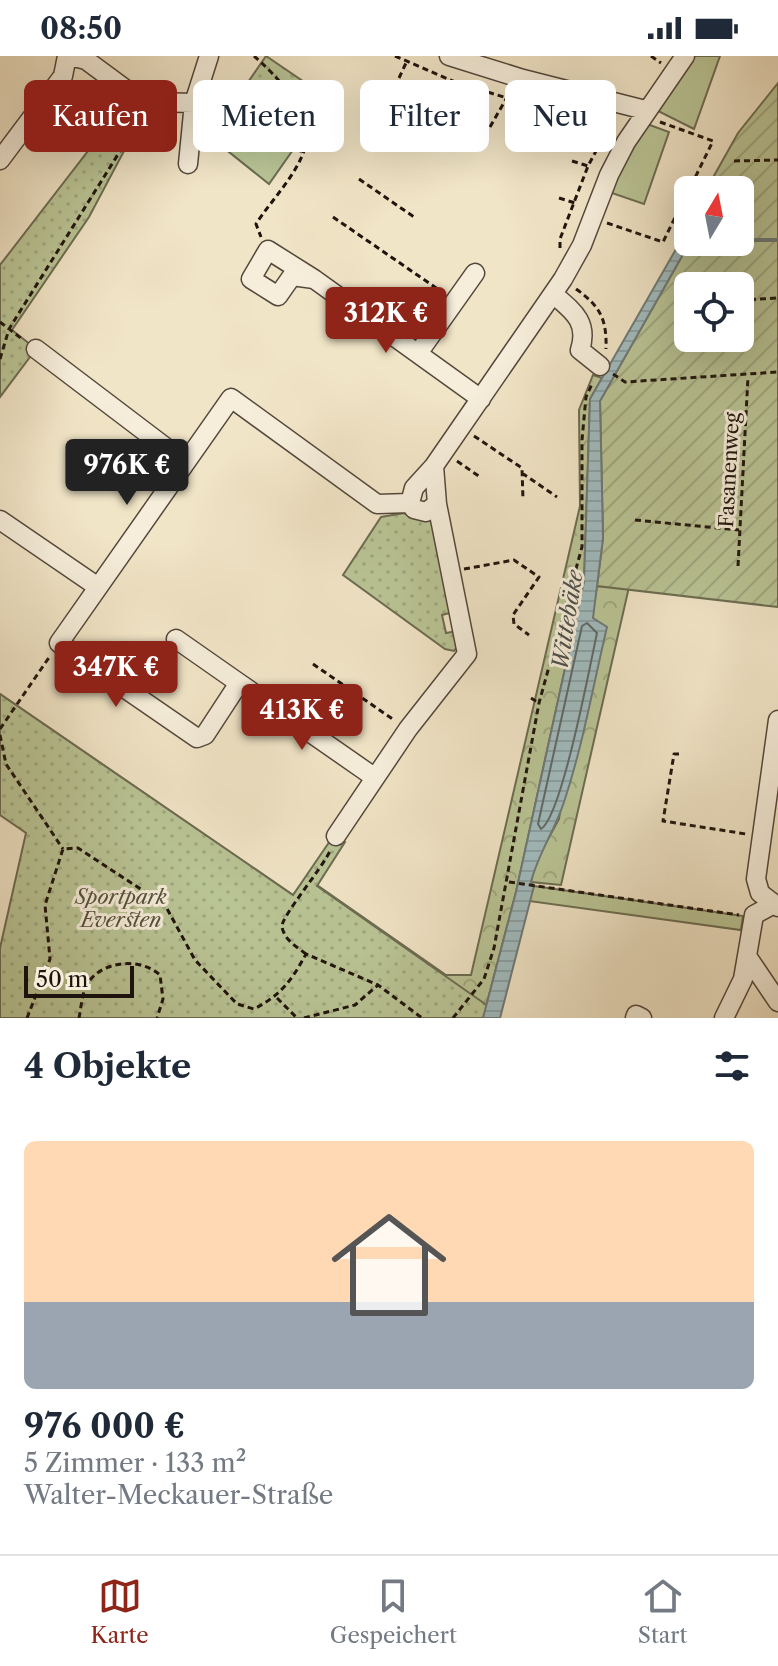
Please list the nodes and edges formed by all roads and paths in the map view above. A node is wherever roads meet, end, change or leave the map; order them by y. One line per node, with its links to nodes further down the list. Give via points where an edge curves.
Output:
1 (69, 56): 9 (street, via 86,60); 16 (street, via 63,76)
2 (209, 56): 10 (street)
3 (254, 56): 32 (path, via 295,104 308,141 256,224)
4 (395, 56): 7 (path)
5 (449, 56): 14 (street)
6 (685, 56): 14 (street)
7 (407, 63): 8 (path); 11 (path)
8 (399, 78)
9 (113, 80)
10 (201, 80)
11 (450, 80)
12 (505, 101): 15 (path)
13 (193, 113): 22 (street)
14 (643, 113): 24 (path, via 713,141); 30 (street, via 609,175)
15 (490, 127)
16 (3, 149)
17 (120, 152): 40 (path)
18 (595, 152): 23 (path)
19 (778, 160): 21 (path)
20 (572, 161): 23 (path)
21 (734, 161)
22 (188, 164)
23 (588, 166): 27 (path)
24 (696, 176)
25 (359, 179): 29 (path)
26 (559, 198): 27 (path)
27 (575, 203): 35 (path, via 560,239)
28 (333, 217): 38 (path)
29 (414, 217)
30 (593, 218): 31 (path, via 663,242); 35 (street)
31 (674, 220)
32 (268, 250): 34 (street); 34 (street, via 251,279 278,296 292,276)
33 (475, 273): 38 (street)
34 (314, 279): 42 (street)
35 (558, 286): 44 (street, via 580,319 580,350); 44 (path, via 596,304 604,316); 47 (street)
36 (778, 298): 37 (path)
37 (754, 299)
38 (454, 301): 42 (street)
39 (0, 322): 40 (path)
40 (9, 329): 41 (path); 43 (path)
41 (36, 349): 50 (street)
42 (419, 352): 47 (street)
43 (0, 359)
44 (608, 371): 46 (path, via 625,382); 70 (path, via 586,397 582,547)
45 (778, 372): 46 (path)
46 (748, 377): 59 (path, Fasanenweg)
47 (481, 399): 48 (street)
48 (461, 427): 49 (street); 51 (path)
49 (439, 459): 52 (path); 55 (street, via 414,488); 56 (street)
50 (185, 462): 55 (street, via 231,398 377,504); 62 (street)
51 (522, 473): 53 (path); 54 (path)
52 (480, 477)
53 (557, 497)
54 (523, 500)
55 (410, 503): 56 (street, via 426,512)
56 (437, 504): 61 (street)
57 (0, 520): 62 (street)
58 (635, 520): 59 (path)
59 (739, 530): 60 (path, Fasanenweg)
60 (738, 566)
61 (453, 572): 63 (path, via 514,560 539,577 513,615 514,624); 73 (street, via 467,654)
62 (98, 587): 65 (street)
63 (529, 635)
64 (176, 639): 67 (street)
65 (59, 643): 67 (street, via 197,738 205,735); 72 (path)
66 (313, 664): 68 (path)
67 (239, 683): 74 (street)
68 (344, 688): 73 (path); 74 (path)
69 (531, 698): 70 (path)
70 (539, 703): 81 (path)
71 (778, 720): 79 (street)
72 (0, 729)
73 (408, 729): 77 (street)
74 (313, 734): 77 (street)
75 (0, 735): 80 (path, via 6,764)
76 (679, 754): 79 (path, via 674,754 663,821)
77 (374, 777): 78 (street)
78 (336, 836): 84 (path, via 329,855 284,917 287,939)
79 (762, 836): 82 (street, via 756,879 760,893)
80 (63, 849): 87 (path, via 78,848 165,905 195,960 237,1004 254,1009); 89 (path, via 45,905 50,959)
81 (510, 882): 83 (path); 95 (path, via 484,979)
82 (776, 906): 83 (street)
83 (754, 915): 85 (street)
84 (306, 954): 86 (path); 87 (path)
85 (749, 959): 88 (street); 98 (street)
86 (378, 985): 93 (path, via 355,1005); 94 (path)
87 (276, 998): 92 (path)
88 (778, 1002)
89 (27, 1018)
90 (79, 1018): 91 (path, via 92,979 123,963 160,975 163,999)
91 (157, 1018)
92 (297, 1018)
93 (304, 1018)
94 (422, 1018)
95 (453, 1018)
96 (635, 1018): 97 (street)
97 (642, 1018)
98 (724, 1018)

